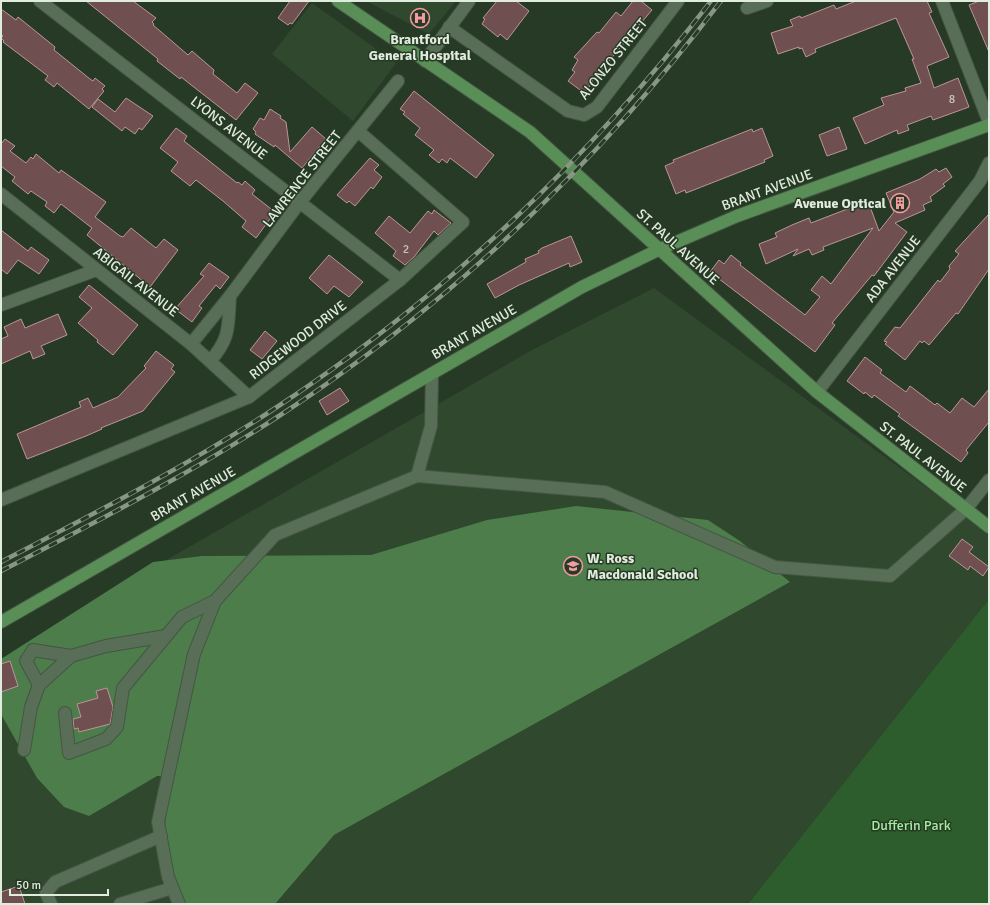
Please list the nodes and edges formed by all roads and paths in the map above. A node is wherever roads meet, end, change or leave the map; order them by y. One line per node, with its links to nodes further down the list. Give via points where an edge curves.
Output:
1 (40, 1): 16 (street, LYONS AVENUE)
2 (338, 1): 9 (main road, ST. PAUL AVENUE)
3 (470, 1): 8 (street)
4 (678, 1): 8 (street, ALONZO STREET, via 597,107 584,116 568,111)
5 (767, 1): 7 (street)
6 (942, 1): 11 (street)
7 (747, 8)
8 (449, 27): 9 (street)
9 (425, 61): 17 (main road, ST. PAUL AVENUE, via 530,132)
10 (398, 81): 13 (street, LAWRENCE STREET)
11 (989, 122)
12 (989, 125): 17 (main road, BRANT AVENUE, via 737,216)
13 (358, 132): 16 (street, LAWRENCE STREET); 19 (street, RIDGEWOOD DRIVE, via 463,222)
14 (989, 163): 25 (street, ADA AVENUE, via 980,181)
15 (1, 194): 18 (street, ABIGAIL AVENUE)
16 (300, 202): 19 (street, LYONS AVENUE); 20 (street, LAWRENCE STREET)
17 (658, 250): 24 (main road, BRANT AVENUE, via 582,286); 25 (main road, ST. PAUL AVENUE)
18 (96, 270): 21 (street); 22 (street, ABIGAIL AVENUE)
19 (400, 280): 26 (street, RIDGEWOOD DRIVE)
20 (230, 296): 22 (street, LAWRENCE STREET); 23 (street, via 226,339 220,351)
21 (1, 305)
22 (191, 344): 23 (street, ABIGAIL AVENUE)
23 (210, 361): 26 (street, ABIGAIL AVENUE)
24 (432, 374): 27 (street, via 430,426); 33 (main road, BRANT AVENUE)
25 (817, 392): 30 (main road, ST. PAUL AVENUE)
26 (249, 397): 29 (street, RIDGEWOOD DRIVE)
27 (417, 476): 30 (street, via 604,492 774,567 890,576); 32 (street, via 275,535)
28 (989, 480): 30 (street)
29 (1, 500)
30 (966, 509): 31 (main road, ST. PAUL AVENUE)
31 (989, 527)
32 (215, 601): 34 (street, via 182,617); 39 (street, via 194,654 158,822)
33 (1, 622)
34 (166, 636): 35 (street, via 106,646); 37 (street, via 123,688 117,727 106,739 69,753)
35 (70, 656): 36 (street); 36 (street, via 33,650 26,661)
36 (39, 685): 38 (street, via 31,707)
37 (65, 714)
38 (24, 750)
39 (161, 836): 40 (street); 41 (street, via 55,882 46,893)
40 (172, 888): 42 (street); 43 (street)
41 (50, 904)
42 (120, 904)
43 (179, 904)

